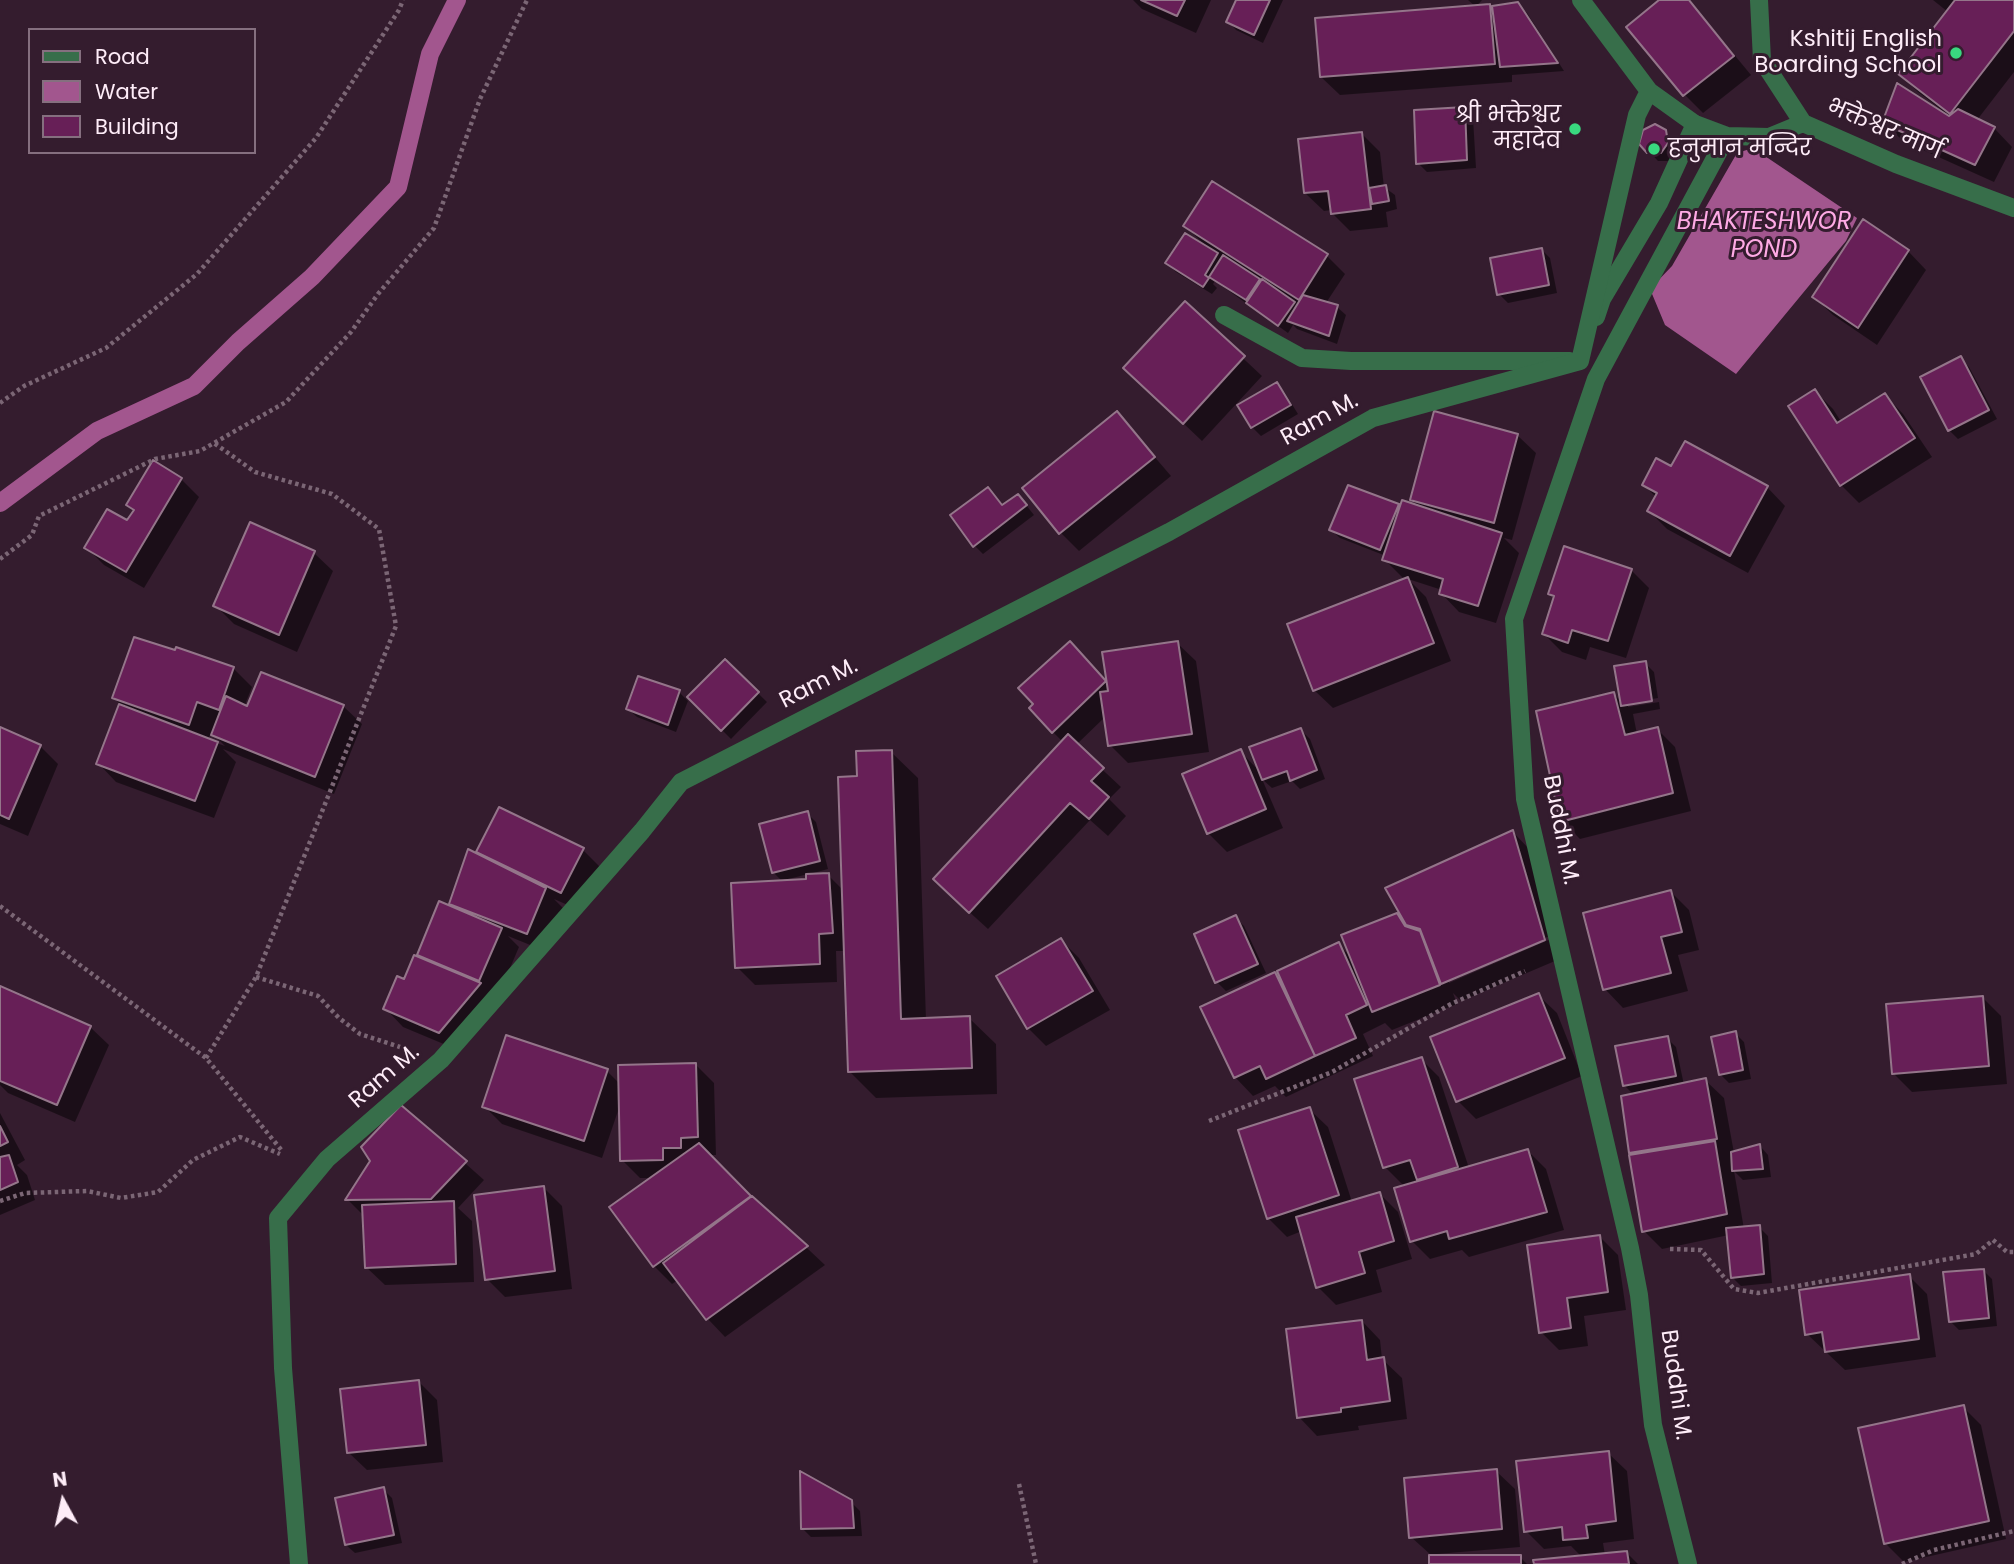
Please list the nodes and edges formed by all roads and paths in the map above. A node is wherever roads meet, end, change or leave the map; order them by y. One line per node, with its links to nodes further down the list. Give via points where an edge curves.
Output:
1 (402, 0): 12 (path, via 316,138 197,274 106,348 24,386)
2 (527, 0): 13 (path, via 480,99 434,228 351,332 286,402)
3 (1581, 0): 5 (street, भक्तेश्वर मार्ग)
4 (1759, 0): 6 (street, via 1762,60)
5 (1650, 91): 7 (street, भक्तेश्वर मार्ग); 11 (street, via 1637,115)
6 (1803, 123): 8 (street, भक्तेश्वर मार्ग, via 1769,137); 9 (street, भक्तेश्वर मार्ग)
7 (1695, 124): 8 (street, भक्तेश्वर मार्ग); 11 (street, via 1660,203 1602,299)
8 (1727, 136): 16 (street, Buddhi M., via 1596,379 1514,619 1525,799)
9 (2014, 208)
10 (1224, 315): 11 (street, via 1302,358)
11 (1580, 360): 19 (street, Ram M., via 1373,418 1169,532 681,782)
12 (0, 403)
13 (214, 443): 14 (path, via 200,451 155,459 39,516 33,535); 17 (path, via 255,472 332,494 379,529 396,626)
14 (0, 559)
15 (0, 906): 18 (path)
16 (1561, 955): 20 (path, via 1451,1004 1332,1072); 22 (street, Buddhi M.)
17 (256, 977): 18 (path); 19 (path, via 318,996 360,1034)
18 (206, 1058): 21 (path, via 288,1157 240,1137 192,1160 158,1192 121,1198 87,1191 25,1193)
19 (441, 1060): 26 (street, Ram M., via 327,1159 278,1218 283,1368)
20 (1209, 1121)
21 (0, 1201)
22 (1630, 1248): 23 (path, via 1701,1250 1734,1289 1758,1293 1976,1254 1993,1240); 28 (street, Buddhi M., via 1653,1425)
23 (2014, 1252)
24 (1019, 1484): 27 (path)
25 (2014, 1531): 29 (path, via 1934,1550)
26 (299, 1564)
27 (1036, 1564)
28 (1688, 1564)
29 (1902, 1564)

